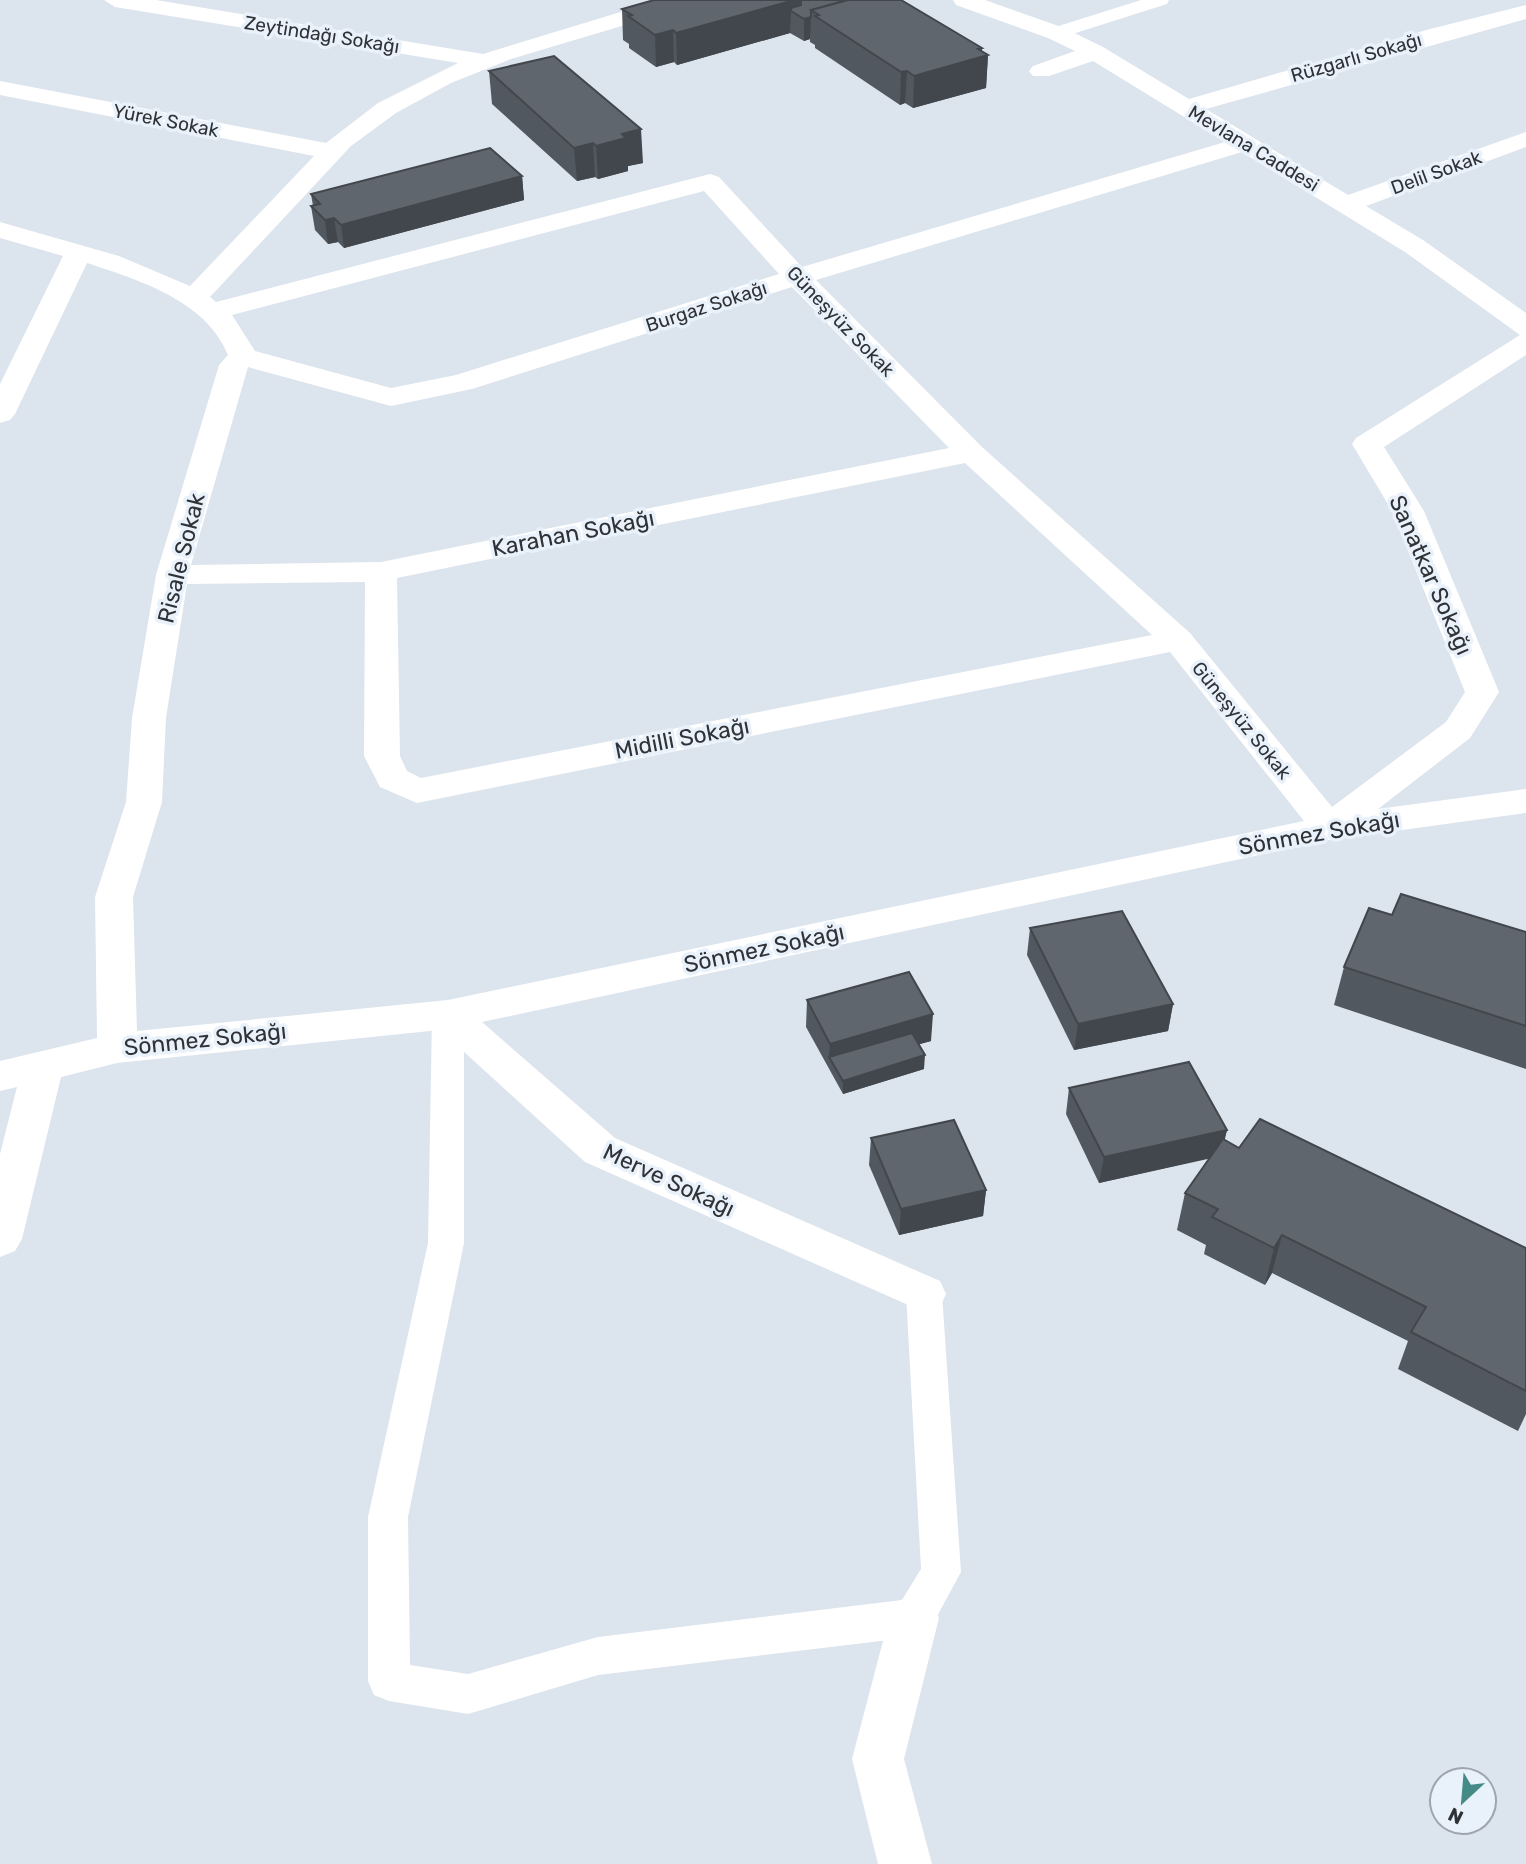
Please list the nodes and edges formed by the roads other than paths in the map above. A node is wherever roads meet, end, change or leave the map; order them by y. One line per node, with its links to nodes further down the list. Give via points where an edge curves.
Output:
1 (115, 0): 7 (street, Zeytindağı Sokağı)
2 (232, 0): 7 (street)
3 (684, 0): 10 (street)
4 (964, 0): 8 (street, Mevlana Caddesi)
5 (1160, 0): 8 (lane)
6 (1526, 12): 13 (street, Rüzgarlı Sokağı)
7 (209, 15): 10 (street, Zeytindağı Sokağı)
8 (1056, 33): 9 (street, Mevlana Caddesi)
9 (1095, 52): 11 (street); 13 (street, Mevlana Caddesi)
10 (486, 61): 16 (street, via 387,108)
11 (1041, 71)
12 (0, 89): 16 (street, Yürek Sokak)
13 (1187, 107): 15 (street, Mevlana Caddesi)
14 (1526, 139): 17 (street, Delil Sokak)
15 (1247, 143): 17 (street, Mevlana Caddesi); 20 (street, Burgaz Sokağı)
16 (332, 152): 21 (street)
17 (1347, 204): 22 (street, Mevlana Caddesi, via 1501,306)
18 (0, 230): 19 (street)
19 (78, 253): 21 (street); 25 (street)
20 (797, 277): 21 (street, Güneşyüz Sokak, via 710,182); 24 (street, Burgaz Sokağı, via 462,383 391,397); 26 (street, Güneşyüz Sokak)
21 (203, 304): 24 (street, via 234,335)
22 (1526, 328)
23 (1526, 342): 31 (street, Sanatkar Sokağı, via 1367,444 1408,511 1482,692 1458,730)
24 (243, 357): 28 (street, Risale Sokak, via 233,365)
25 (0, 414)
26 (971, 453): 27 (street, Karahan Sokağı); 29 (street, Güneşyüz Sokak)
27 (381, 572): 28 (street, Karahan Sokağı); 29 (street, Midilli Sokağı, via 382,756 393,779 417,791)
28 (172, 575): 33 (street, Risale Sokak, via 149,718 144,802 114,897)
29 (1178, 640): 31 (street, Güneşyüz Sokak)
30 (1526, 801): 31 (street, Sönmez Sokağı)
31 (1329, 828): 32 (street, Sönmez Sokağı)
32 (448, 1015): 33 (street, Sönmez Sokağı); 37 (street, Merve Sokağı, via 600,1150); 38 (lane, via 446,1243 388,1517 389,1681 468,1694 598,1656)
33 (117, 1048): 34 (street, Sönmez Sokağı)
34 (43, 1067): 35 (street, Sönmez Sokağı); 36 (street)
35 (0, 1076)
36 (0, 1239)
37 (924, 1294): 38 (lane, via 941,1572)
38 (914, 1618): 39 (street, via 878,1759)
39 (905, 1864)

